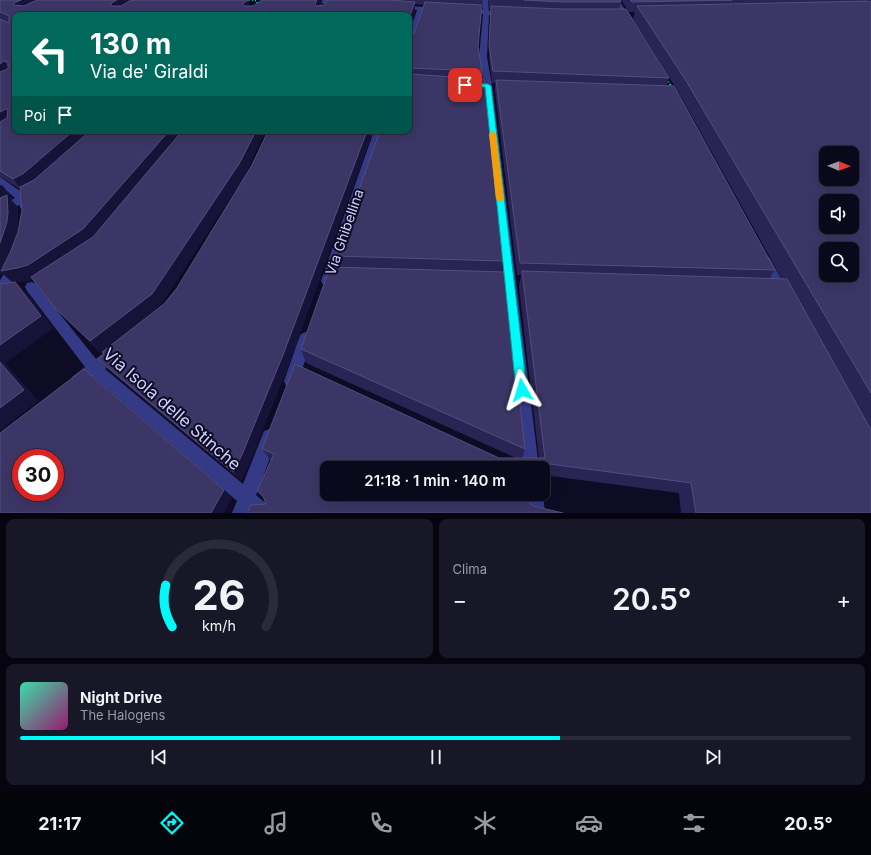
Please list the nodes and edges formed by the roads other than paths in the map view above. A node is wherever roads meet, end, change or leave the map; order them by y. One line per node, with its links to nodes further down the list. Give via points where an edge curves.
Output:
1 (306, 0): 4 (street)
2 (485, 0): 11 (street)
3 (616, 0): 14 (street)
4 (329, 2): 5 (street); 10 (street)
5 (348, 3)
6 (387, 6): 7 (street)
7 (420, 9): 8 (street); 16 (street)
8 (444, 10)
9 (460, 11): 11 (street)
10 (323, 12)
11 (487, 13): 12 (street); 28 (street, via 482,50 488,86)
12 (516, 14)
13 (614, 16): 14 (street)
14 (628, 16): 15 (street)
15 (634, 30)
16 (412, 34)
17 (378, 134): 25 (street, Via Ghibellina)
18 (0, 180): 20 (street)
19 (44, 185): 20 (street)
20 (23, 199): 21 (street); 22 (street)
21 (0, 211)
22 (26, 215)
23 (759, 250): 32 (street)
24 (20, 256): 33 (street)
25 (329, 275): 26 (street); 34 (street, Via Ghibellina)
26 (345, 276)
27 (44, 281): 31 (street)
28 (504, 281): 29 (street); 42 (street)
29 (524, 281)
30 (762, 287): 32 (street)
31 (23, 288): 33 (street); 38 (street, Via Isola delle Stinche)
32 (780, 288): 35 (street)
33 (0, 292)
34 (321, 296)
35 (787, 301)
36 (311, 325): 40 (street, via 303,370)
37 (123, 347): 38 (street)
38 (95, 369): 39 (street); 44 (street, Via Isola delle Stinche)
39 (66, 390)
40 (286, 396)
41 (275, 424): 44 (street)
42 (530, 461)
43 (535, 501): 46 (street)
44 (244, 506): 45 (street, Via Isola delle Stinche)
45 (264, 513)
46 (536, 513)

